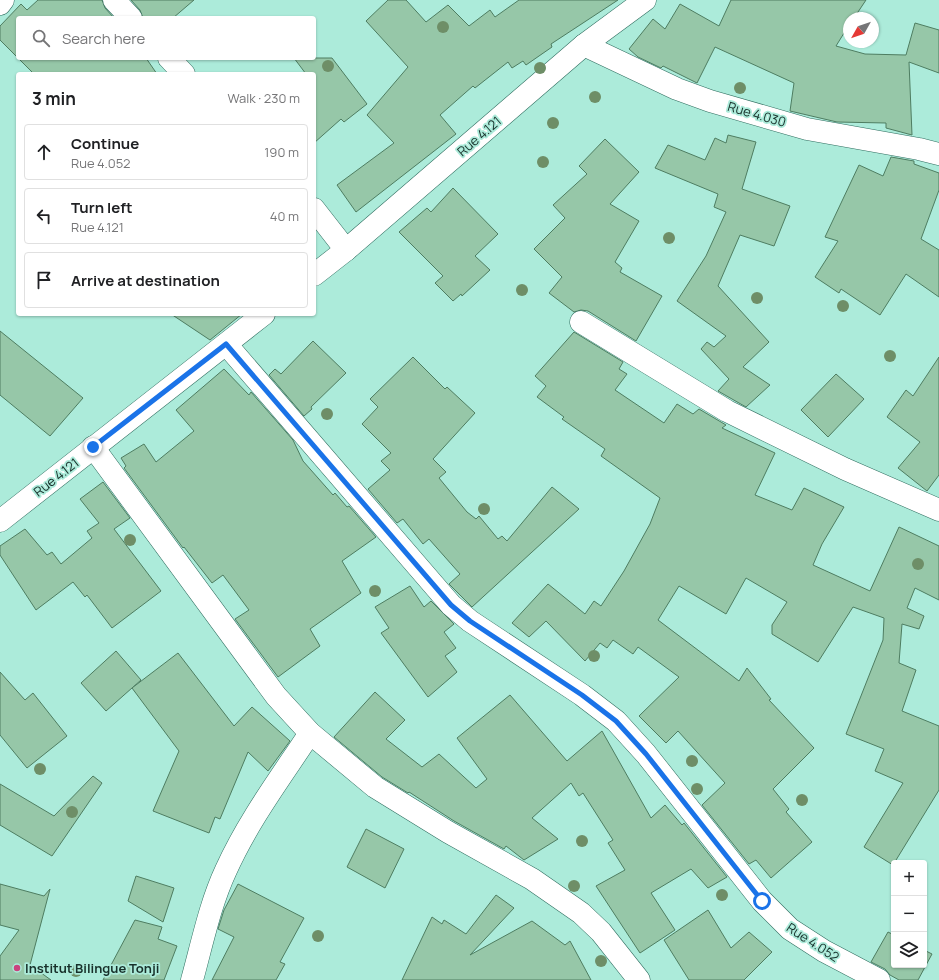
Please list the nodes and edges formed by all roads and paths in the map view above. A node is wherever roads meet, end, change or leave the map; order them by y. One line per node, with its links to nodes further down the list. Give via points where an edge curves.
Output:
1 (3, 0): 4 (street)
2 (114, 0): 5 (street)
3 (645, 0): 6 (street, Rue 4.121)
4 (0, 4)
5 (129, 16)
6 (584, 45): 9 (street, Rue 4.030, via 677,89 710,100 807,129); 11 (street, Rue 4.121)
7 (171, 60): 8 (street)
8 (182, 72)
9 (939, 154)
10 (316, 212): 11 (street)
11 (346, 250): 12 (street, Rue 4.121)
12 (316, 273)
13 (261, 316): 15 (street, Rue 4.121)
14 (581, 322): 17 (street, via 727,411 845,469)
15 (226, 344): 16 (street, Rue 4.121); 22 (street, Rue 4.052, via 451,605 470,621 582,695 616,721 646,754 762,901 790,929 824,951)
16 (93, 447): 18 (street, Rue 4.121); 19 (street, via 276,696)
17 (939, 510)
18 (0, 521)
19 (310, 732): 20 (street, via 248,827 226,870 218,887); 21 (street, via 375,787 532,879 581,913 615,948)
20 (192, 980)
21 (639, 980)
22 (879, 980)

